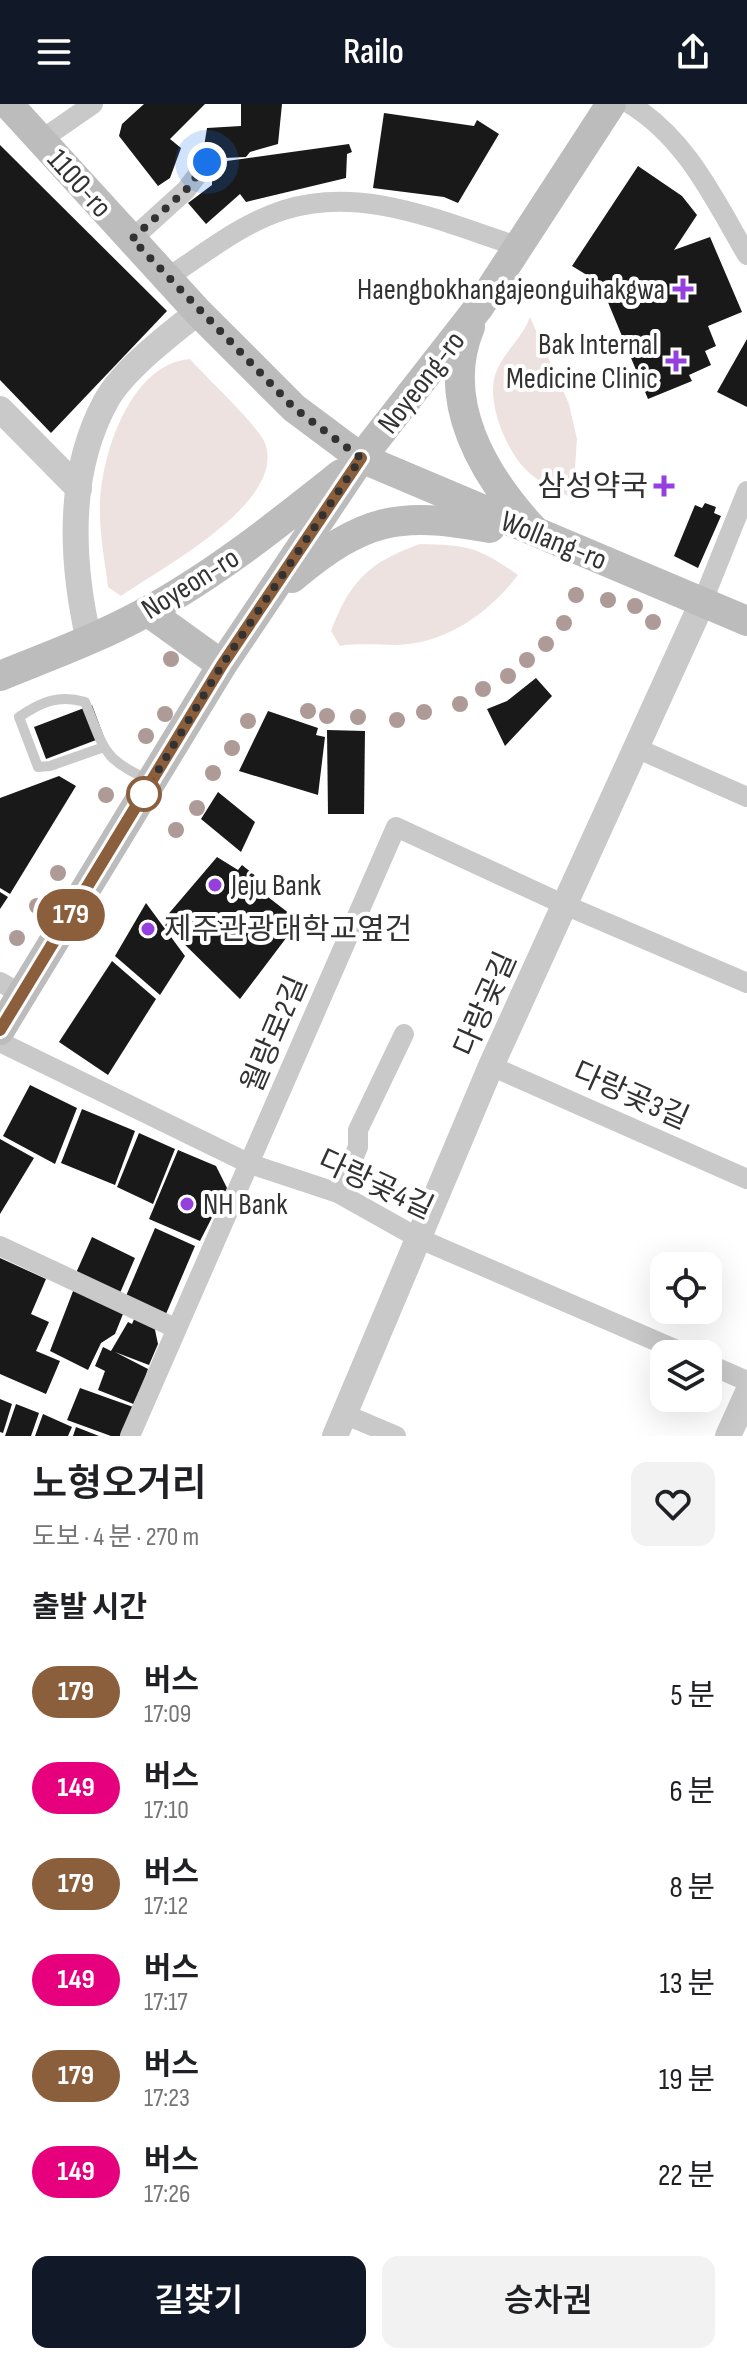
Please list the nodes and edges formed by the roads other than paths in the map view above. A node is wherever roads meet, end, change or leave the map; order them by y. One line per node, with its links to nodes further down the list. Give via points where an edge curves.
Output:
1 (8, 104): 5 (main road, 1100-ro)
2 (93, 104): 5 (street)
3 (611, 104): 8 (main road, Noyeong-ro)
4 (630, 104): 9 (street, via 655,119 694,164)
5 (41, 140): 7 (main road, 1100-ro)
6 (207, 162): 7 (street, via 186,190)
7 (132, 239): 10 (main road, 1100-ro)
8 (517, 246): 10 (street, via 399,207 324,202 284,210 248,226); 11 (main road, Noyeong-ro)
9 (747, 255)
10 (167, 278): 12 (main road, 1100-ro)
11 (479, 307): 14 (main road, Noyeong-ro); 17 (main road, via 460,360 462,404 481,461 502,495)
12 (198, 312): 14 (main road, 1100-ro, via 294,408); 15 (street, via 159,342 106,399 84,454)
13 (0, 409): 15 (street)
14 (361, 458): 17 (main road, Wollang-ro); 18 (main road); 20 (main road, Noyeon-ro, via 250,546)
15 (79, 489): 22 (street, via 74,543)
16 (747, 491): 19 (street)
17 (539, 536): 18 (main road, via 439,519 393,520 353,532); 19 (main road, Wollang-ro)
18 (269, 597): 23 (main road)
19 (702, 603): 21 (main road, Wollang-ro); 26 (street, 다랑곶길)
20 (147, 611): 22 (main road, Noyeon-ro); 23 (main road)
21 (747, 621)
22 (89, 641): 24 (main road, Noyeon-ro)
23 (222, 665): 27 (main road)
24 (0, 676)
25 (104, 747): 25 (lane, via 85,702 51,699 19,717 38,767); 27 (lane, via 118,767)
26 (636, 748): 28 (street); 29 (street, 다랑곶길)
27 (152, 781): 31 (main road)
28 (747, 797)
29 (565, 905): 30 (street); 35 (street, 다랑곶길); 36 (street, 월랑로2길, via 396,827)
30 (747, 983)
31 (11, 988): 32 (main road)
32 (0, 1030)
33 (404, 1034): 38 (street, via 358,1130 358,1147)
34 (0, 1042): 36 (street, 다랑곶4길)
35 (491, 1066): 37 (street, 다랑곶3길); 39 (street, 다랑곶길)
36 (250, 1164): 38 (street, 다랑곶4길); 41 (street, 월랑로2길)
37 (747, 1179)
38 (338, 1193): 39 (street, 다랑곶4길)
39 (420, 1239): 42 (street, 다랑곶4길); 46 (street, 다랑곶길)
40 (0, 1246): 41 (street)
41 (175, 1328): 47 (street, 월랑로2길)
42 (654, 1340)
43 (722, 1370): 44 (street)
44 (747, 1381)
45 (747, 1394): 49 (street)
46 (339, 1425): 48 (street)
47 (130, 1436)
48 (396, 1436)
49 (728, 1436)

